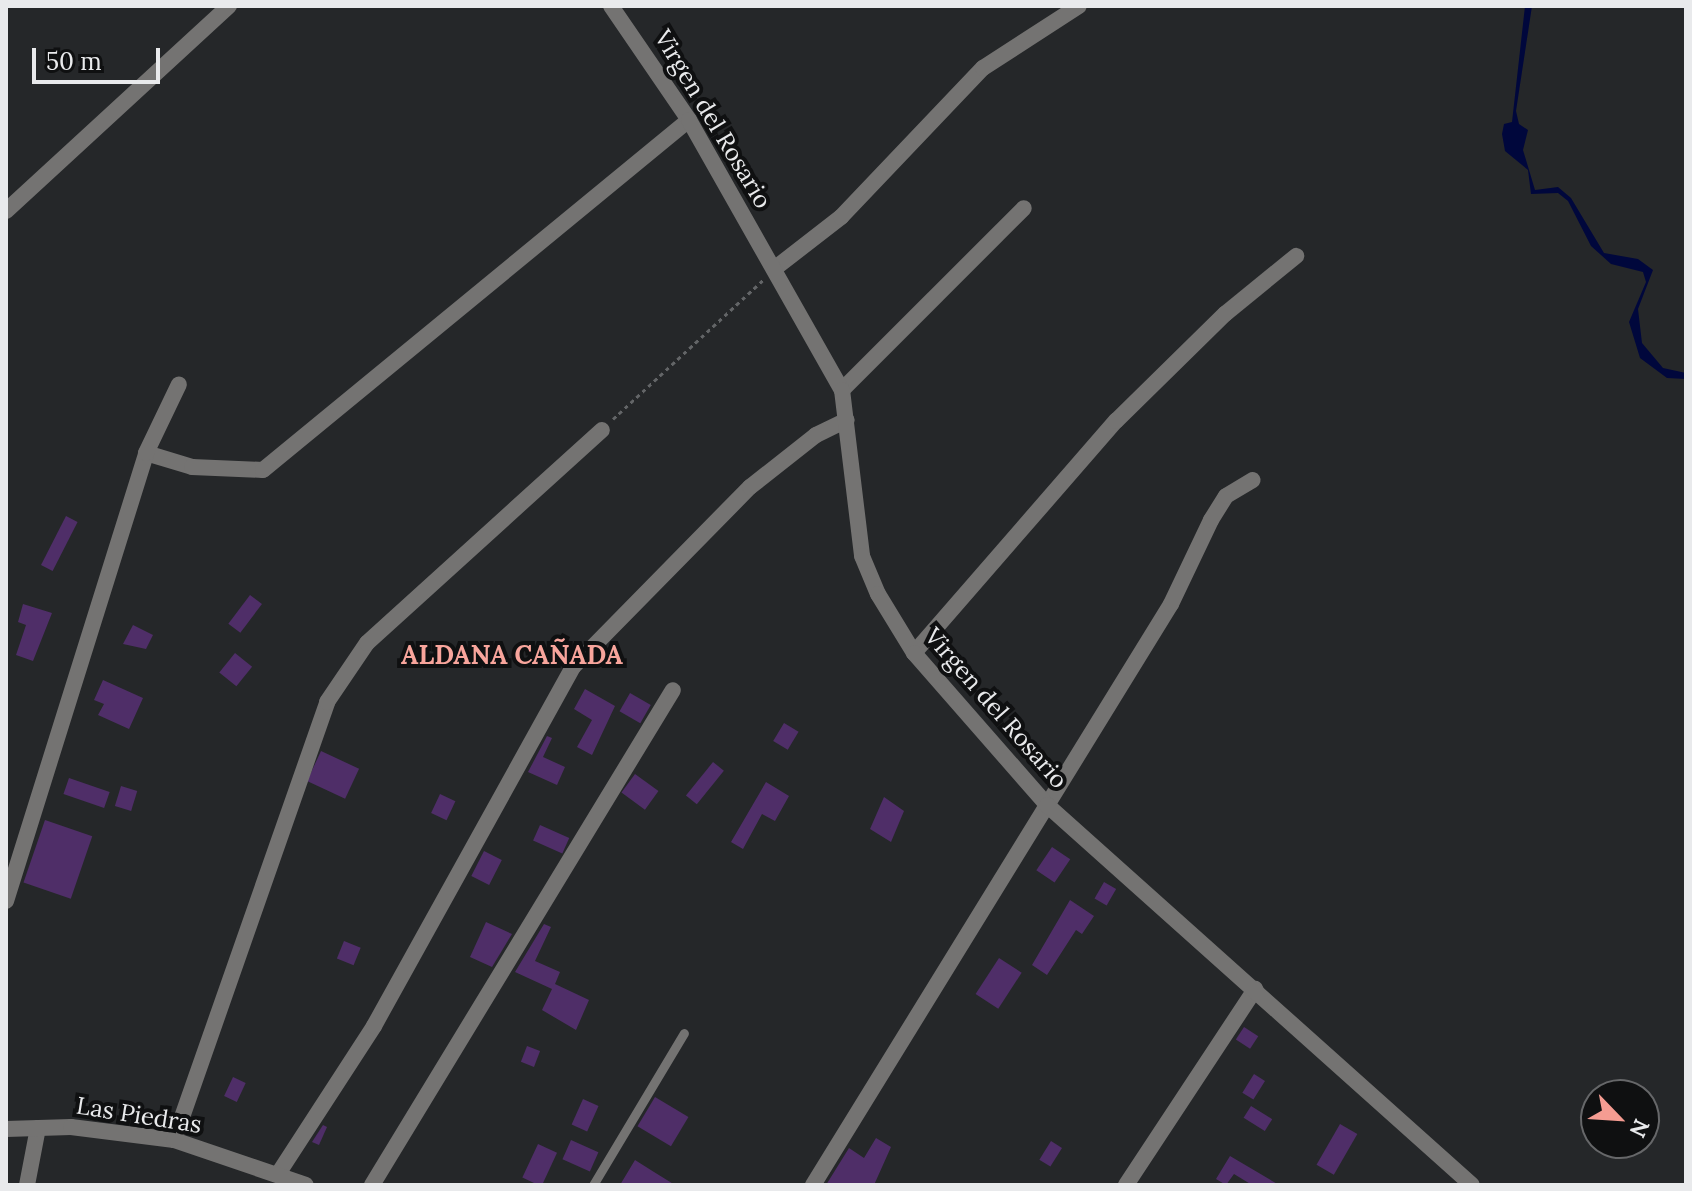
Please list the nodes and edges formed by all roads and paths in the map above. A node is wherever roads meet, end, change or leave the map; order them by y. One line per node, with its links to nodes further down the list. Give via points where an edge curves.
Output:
1 (229, 6): 6 (street)
2 (611, 6): 4 (street, Virgen del Rosario)
3 (1079, 6): 8 (street, via 983,68 841,217)
4 (689, 120): 8 (street, Virgen del Rosario); 13 (street, via 263,470 192,467)
5 (1024, 208): 10 (street)
6 (6, 211)
7 (1296, 256): 15 (street, via 1225,314 1116,421)
8 (774, 269): 10 (street, Virgen del Rosario); 12 (path)
9 (179, 384): 13 (street)
10 (842, 390): 11 (street, Virgen del Rosario)
11 (847, 420): 15 (street, Virgen del Rosario, via 862,556); 24 (street, via 816,435 750,487 573,667 374,1026)
12 (602, 430): 23 (street, via 367,643 327,702)
13 (146, 453): 18 (street)
14 (1253, 480): 17 (street, via 1226,496 1171,604)
15 (914, 653): 17 (street, Virgen del Rosario)
16 (673, 690): 27 (street)
17 (1047, 805): 19 (street, Virgen del Rosario); 29 (street)
18 (6, 901)
19 (1255, 989): 30 (street); 31 (street, Virgen del Rosario)
20 (684, 1033): 28 (lane)
21 (38, 1128): 22 (street, Las Piedras); 23 (street, Las Piedras); 25 (street)
22 (6, 1129)
23 (174, 1140): 24 (street, Las Piedras)
24 (278, 1174): 26 (street, Las Piedras)
25 (27, 1185)
26 (306, 1185)
27 (372, 1185)
28 (593, 1185)
29 (813, 1185)
30 (1126, 1185)
31 (1471, 1185)

